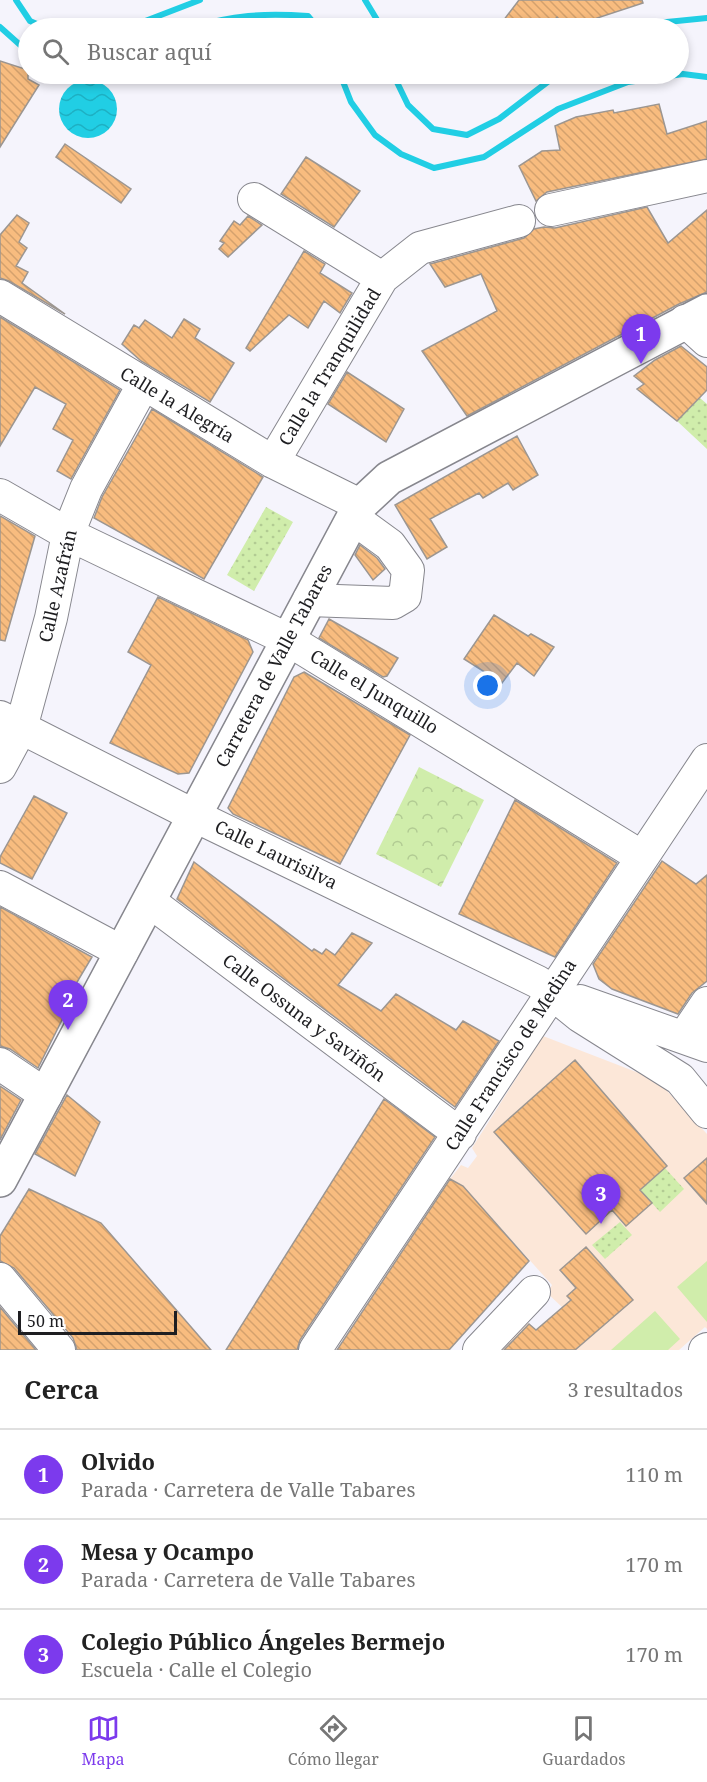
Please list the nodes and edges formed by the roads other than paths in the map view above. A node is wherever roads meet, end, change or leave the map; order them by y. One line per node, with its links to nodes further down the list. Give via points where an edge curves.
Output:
1 (707, 176): 3 (street)
2 (254, 199): 5 (street)
3 (551, 210)
4 (519, 220): 5 (street, Calle la Tranquilidad, via 420,248)
5 (382, 278): 9 (street, Calle la Tranquilidad)
6 (0, 296): 8 (street, Calle la Alegría)
7 (700, 324): 11 (main road, Carretera de Valle Tabares, via 389,478)
8 (143, 385): 9 (street, Calle la Alegría); 12 (street, Calle Azafrán, via 86,489)
9 (273, 462): 11 (street, Calle la Alegría)
10 (0, 495): 12 (street, Calle el Junquillo)
11 (356, 511): 13 (main road, Carretera de Valle Tabares); 13 (street, Calle la Alegría, via 390,545 408,570 405,596 393,603)
12 (68, 534): 14 (street, Calle el Junquillo); 15 (street, Calle Azafrán, via 51,618)
13 (309, 600): 14 (main road, Carretera de Valle Tabares)
14 (287, 639): 18 (main road, Carretera de Valle Tabares); 19 (street, Calle el Junquillo)
15 (10, 723): 17 (street, Calle Azafrán); 18 (street, Calle Laurisilva)
16 (707, 760): 19 (street, Calle Francisco de Medina)
17 (0, 766)
18 (195, 816): 21 (main road, Carretera de Valle Tabares); 23 (street, Calle Laurisilva)
19 (642, 857): 23 (street, Calle Francisco de Medina)
20 (0, 887): 22 (street)
21 (149, 901): 22 (main road, Carretera de Valle Tabares); 30 (street, Calle Ossuna y Saviñón)
22 (122, 952): 28 (main road, Carretera de Valle Tabares)
23 (552, 992): 25 (street); 27 (street, via 580,1016); 30 (street, Calle Francisco de Medina)
24 (707, 1003): 25 (street)
25 (698, 1042): 27 (street)
26 (0, 1064): 28 (street)
27 (680, 1079): 29 (street)
28 (46, 1095): 31 (main road, Carretera de Valle Tabares)
29 (707, 1112)
30 (460, 1134): 35 (street, Calle Francisco de Medina)
31 (0, 1180)
32 (0, 1279): 34 (street)
33 (534, 1292): 36 (street)
34 (59, 1350)
35 (315, 1350)
36 (479, 1350)

